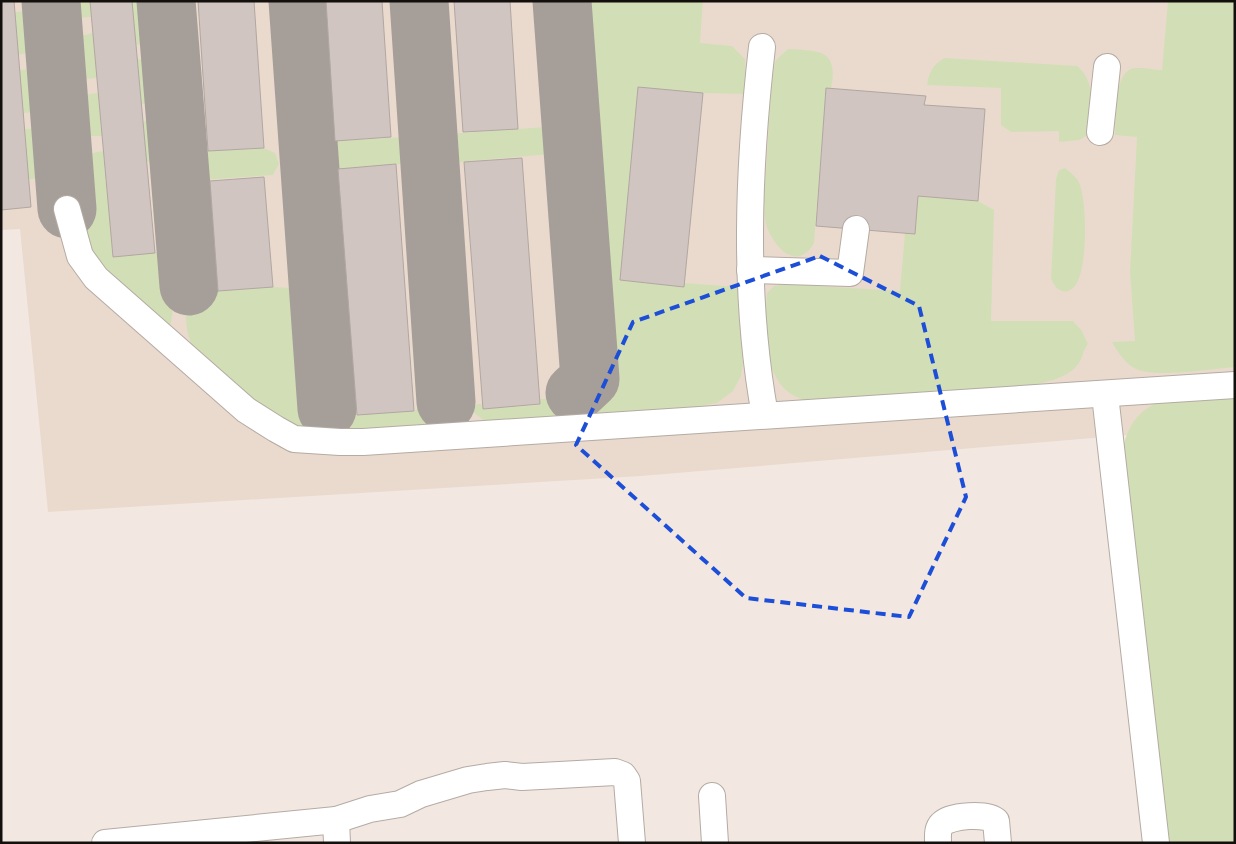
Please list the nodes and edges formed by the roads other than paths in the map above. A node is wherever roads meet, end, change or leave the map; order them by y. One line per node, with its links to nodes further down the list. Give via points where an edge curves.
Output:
1 (762, 47): 6 (lane, via 753,145)
2 (1107, 68): 3 (lane)
3 (1100, 132)
4 (67, 209): 9 (lane, via 80,256 96,278 246,410 294,438 363,442)
5 (856, 229): 6 (lane, via 850,272)
6 (750, 270): 9 (lane, via 757,372)
7 (1235, 385): 8 (lane)
8 (1105, 395): 9 (lane); 17 (lane)
9 (765, 415)
10 (712, 796): 14 (lane)
11 (337, 832): 12 (lane); 13 (lane, via 370,809 400,804 421,794 478,778 615,772 627,780)
12 (105, 843)
13 (632, 843)
14 (715, 843)
15 (938, 843): 16 (lane, via 937,833 941,824 984,816 996,821)
16 (998, 843)
17 (1156, 843)

